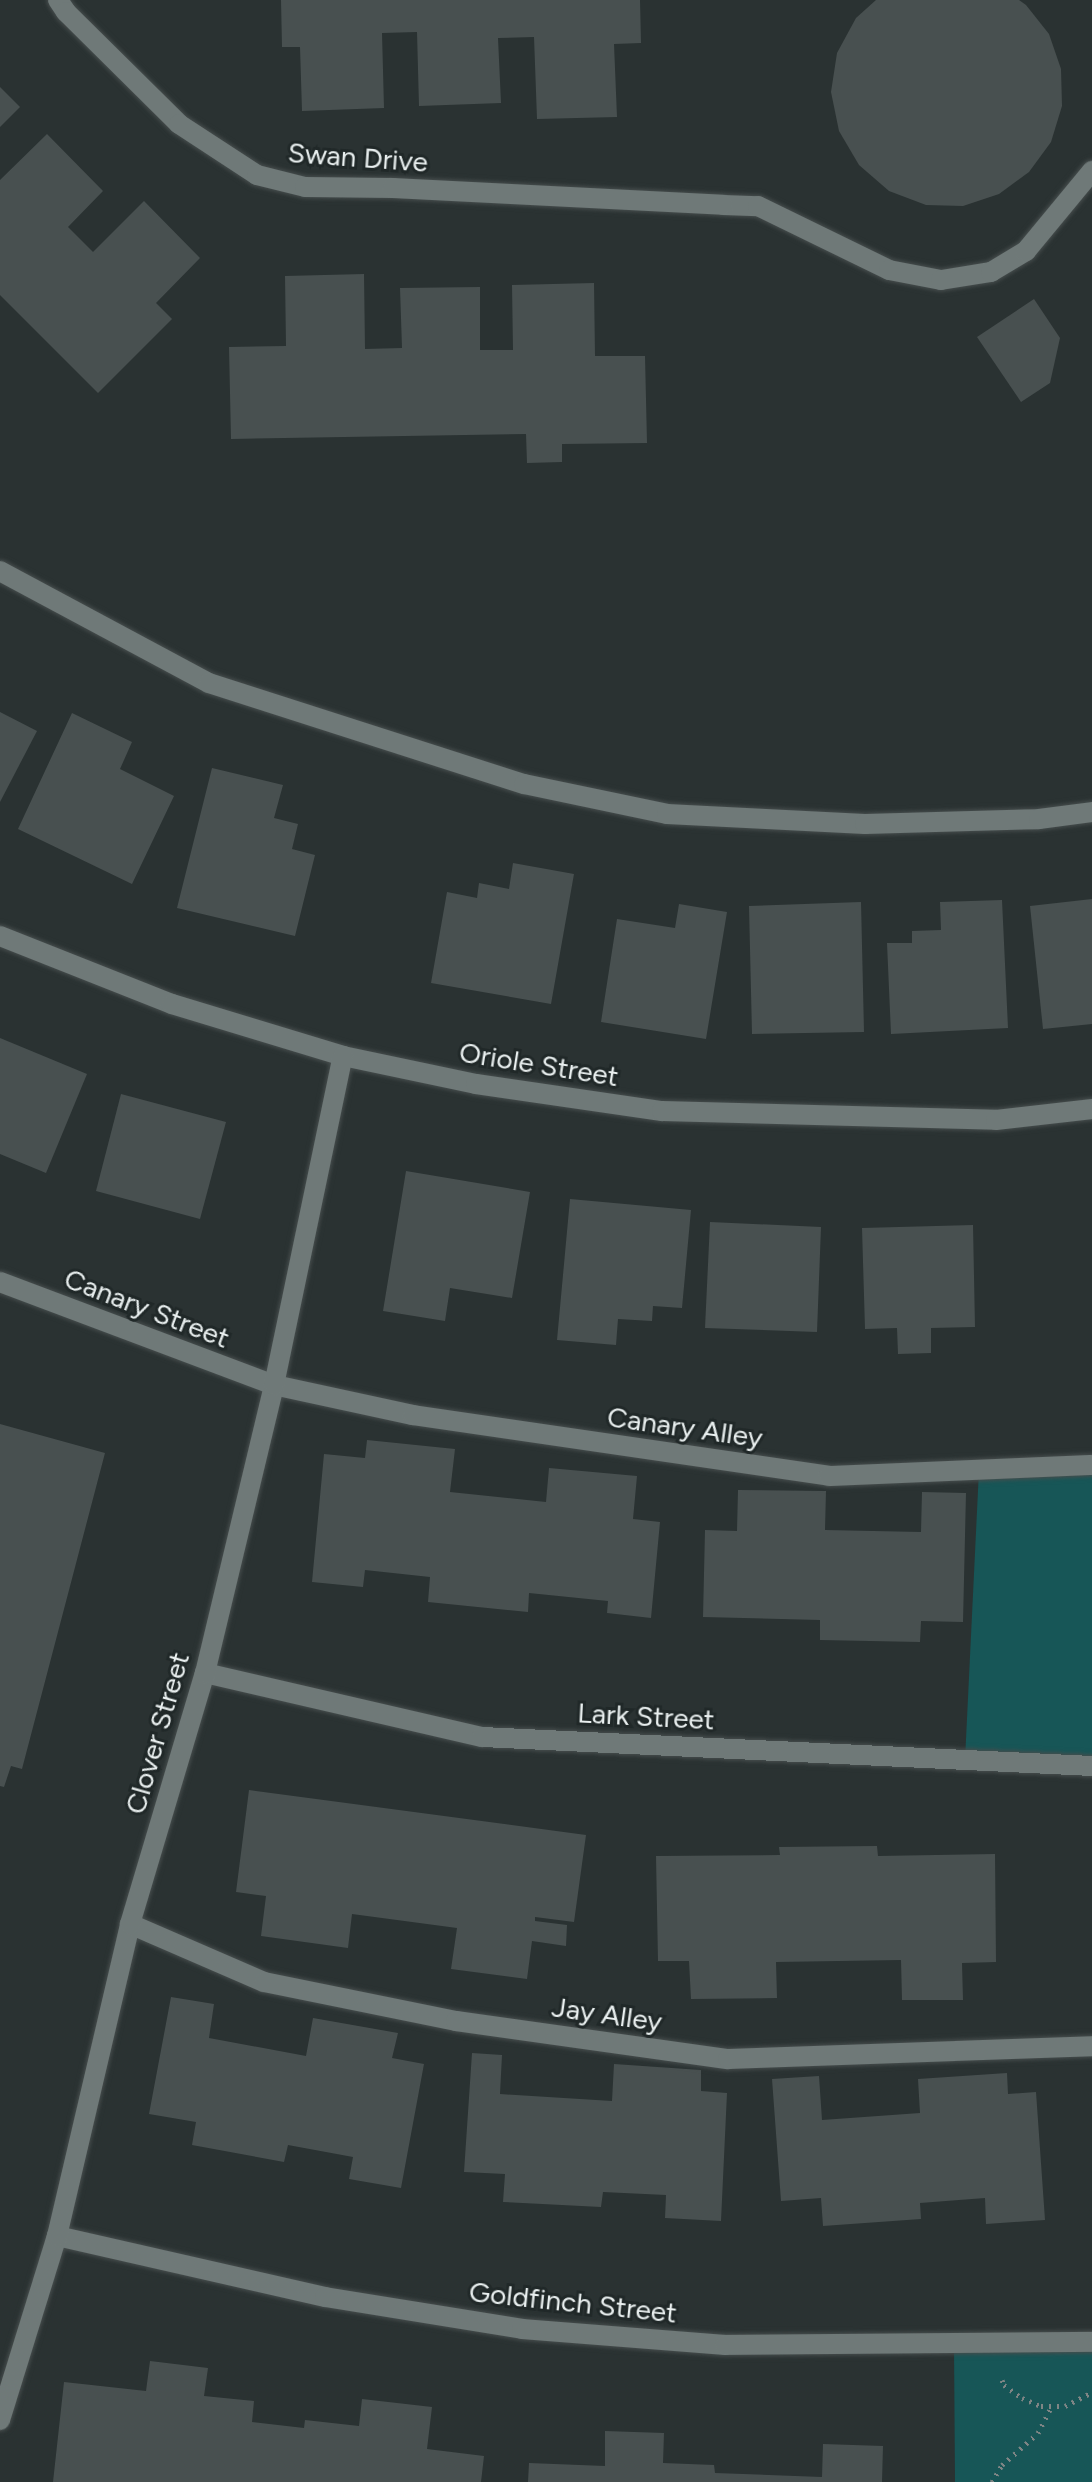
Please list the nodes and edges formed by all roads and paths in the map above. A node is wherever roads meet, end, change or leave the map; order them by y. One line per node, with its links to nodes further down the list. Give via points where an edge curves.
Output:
1 (58, 0): 2 (street, Swan Drive, via 179,124 257,175 305,187 758,206 889,270 941,280 991,272 1026,251)
2 (1092, 171)
3 (0, 571): 4 (street, via 209,683 524,784 667,814 819,821 1023,819)
4 (1092, 812)
5 (0, 936): 6 (street, Oriole Street, via 172,1004)
6 (343, 1056): 7 (street, Oriole Street, via 476,1084 662,1111 996,1120); 9 (street, Clover Street)
7 (1092, 1109)
8 (0, 1282): 9 (street, Canary Street)
9 (274, 1385): 10 (street, Canary Alley, via 413,1415 829,1476); 11 (street, Clover Street)
10 (1092, 1465)
11 (205, 1673): 12 (street, Lark Street, via 482,1737); 13 (street, Clover Street)
12 (1092, 1766)
13 (130, 1924): 14 (street, Jay Alley, via 264,1982 456,2021 728,2059); 15 (street, Clover Street)
14 (1092, 2046)
15 (57, 2236): 17 (street, Goldfinch Street, via 325,2297 522,2329 725,2345); 20 (street, Clover Street)
16 (1092, 2342): 17 (street, Goldfinch Street)
17 (995, 2343): 19 (path, via 1004,2385 1022,2398)
18 (1092, 2392): 19 (path, via 1065,2406)
19 (1052, 2406): 21 (path, via 1038,2433 1002,2465)
20 (0, 2420)
21 (992, 2482)

